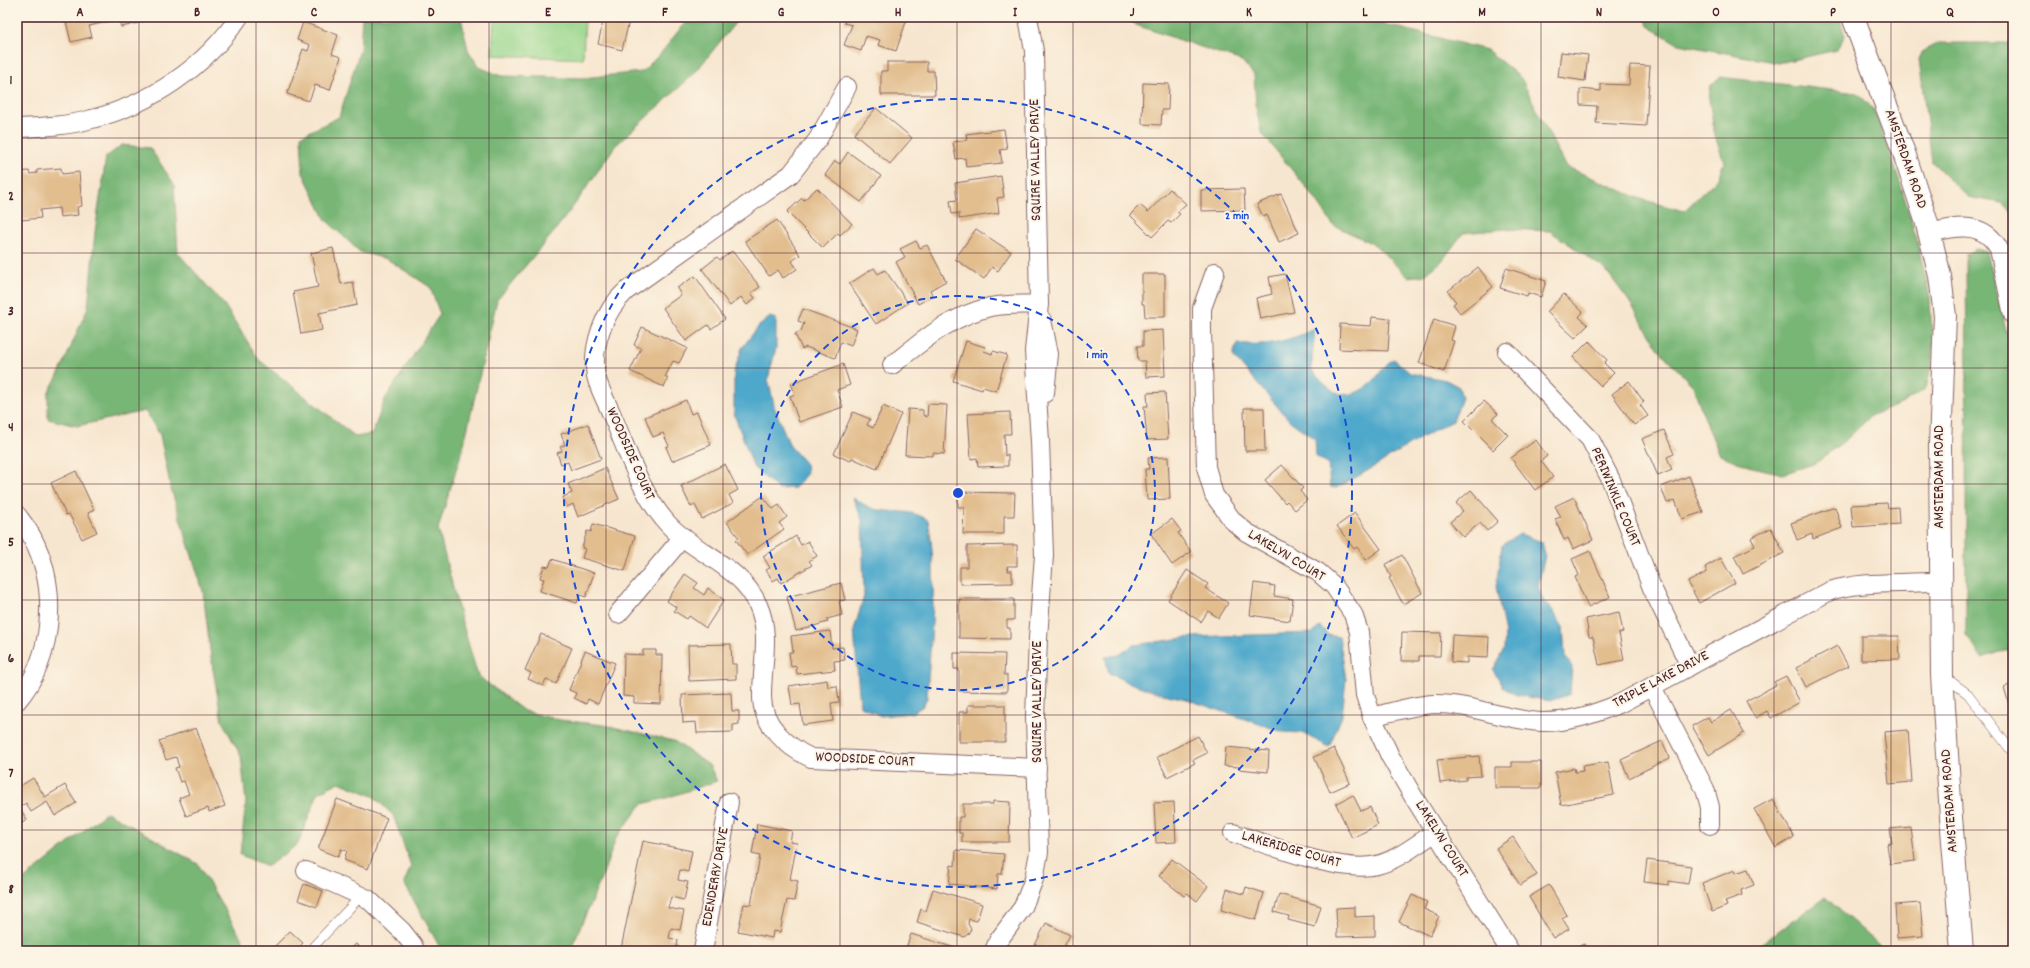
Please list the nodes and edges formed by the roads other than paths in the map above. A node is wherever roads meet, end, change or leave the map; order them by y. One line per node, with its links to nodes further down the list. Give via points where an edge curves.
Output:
1 (239, 17): 5 (street, via 206,56 189,71 135,105 92,119 58,126)
2 (1028, 17): 8 (street, SQUIRE VALLEY DRIVE, via 1034,51)
3 (1853, 17): 6 (street, AMSTERDAM ROAD, via 1904,153)
4 (847, 87): 13 (street, WOODSIDE COURT, via 818,139 791,174 626,291 616,300 598,338 596,377 644,491 668,524)
5 (17, 128)
6 (1930, 233): 9 (street, via 1971,228 1983,230 1994,239 1999,249); 14 (street, AMSTERDAM ROAD, via 1940,276 1945,316 1940,445)
7 (1215, 272): 20 (street, LAKELYN COURT, via 1202,308 1206,467 1214,495 1233,521 1246,532 1318,572 1334,586 1352,614 1359,632 1366,695)
8 (1039, 304): 11 (street, via 991,307 963,315 937,329); 22 (street, SQUIRE VALLEY DRIVE, via 1034,351 1044,555 1035,710)
9 (2013, 315)
10 (1507, 352): 16 (street, PERIWINKLE COURT, via 1590,438 1611,480 1652,588)
11 (892, 365)
12 (17, 515): 19 (street, via 32,537 42,562 49,615 47,638 40,665)
13 (684, 537): 15 (street); 22 (street, WOODSIDE COURT, via 743,581 758,604 766,637 762,696 766,713 778,734 799,752 811,758 837,760)
14 (1940, 582): 16 (street, TRIPLE LAKE DRIVE, via 1868,584 1845,586 1830,591); 17 (street, AMSTERDAM ROAD)
15 (618, 614)
16 (1690, 666): 18 (street, TRIPLE LAKE DRIVE)
17 (1942, 675): 21 (lane, via 1968,694); 34 (street, AMSTERDAM ROAD)
18 (1652, 687): 20 (street, TRIPLE LAKE DRIVE, via 1594,714 1564,721 1524,720 1457,706 1434,704); 24 (street, via 1705,789 1710,807)
19 (17, 701)
20 (1372, 717): 25 (street, LAKELYN COURT, via 1390,756)
21 (2013, 753)
22 (1037, 768): 32 (street, SQUIRE VALLEY DRIVE, via 1039,852 1034,879 1023,907 998,941)
23 (729, 802): 31 (street, EDENDERRY DRIVE)
24 (1710, 825)
25 (1436, 832): 26 (street, LAKERIDGE COURT, via 1394,858 1378,865 1364,867 1323,861); 33 (street, LAKELYN COURT)
26 (1233, 833)
27 (306, 871): 28 (street)
28 (361, 896): 29 (lane); 30 (street, via 368,899 402,931)
29 (309, 951)
30 (415, 951)
31 (702, 951)
32 (994, 951)
33 (1510, 951)
34 (1962, 951)

